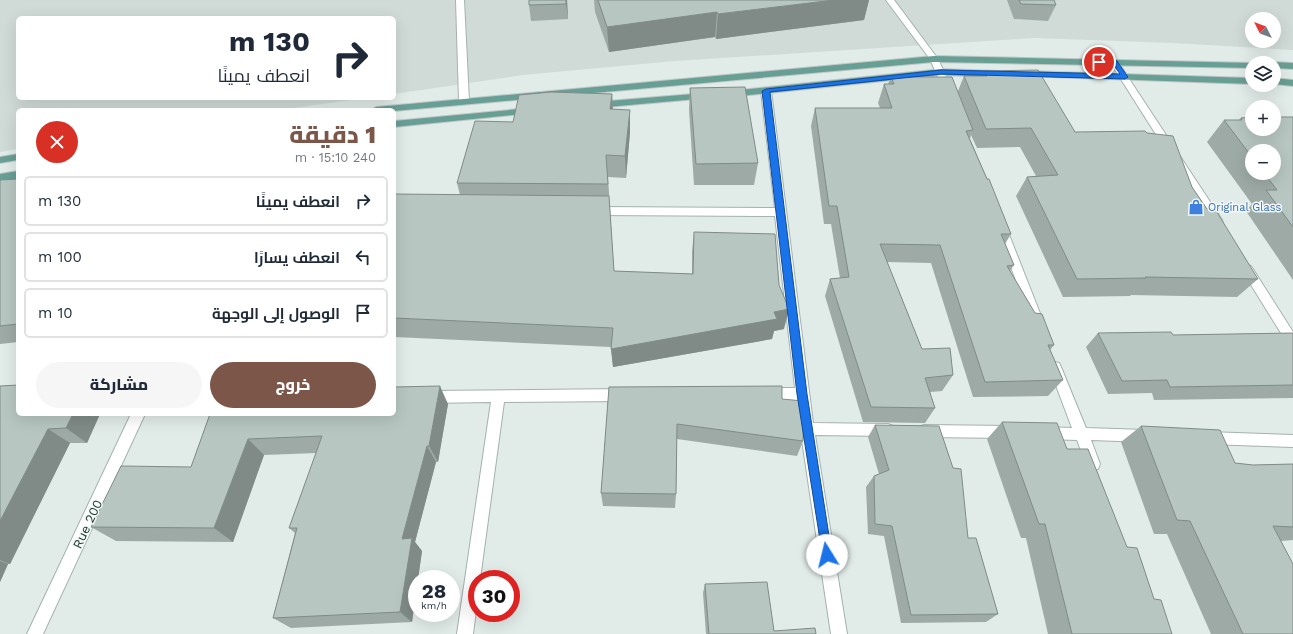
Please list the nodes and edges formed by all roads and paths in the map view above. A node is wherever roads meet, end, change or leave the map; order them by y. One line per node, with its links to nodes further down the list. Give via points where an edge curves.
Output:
1 (460, 0): 14 (street)
2 (890, 0): 3 (street)
3 (934, 59): 4 (main road); 8 (street); 14 (main road)
4 (1114, 62): 5 (main road); 9 (street)
5 (1245, 65)
6 (1281, 65): 7 (main road)
7 (1293, 66)
8 (941, 72): 9 (main road); 13 (main road); 15 (street)
9 (1125, 77): 10 (main road); 27 (street)
10 (1245, 80)
11 (1281, 81): 12 (main road)
12 (1293, 82)
13 (766, 91): 16 (main road); 25 (street)
14 (464, 101): 17 (main road)
15 (952, 102)
16 (584, 106)
17 (396, 108)
18 (536, 110): 19 (main road)
19 (396, 124)
20 (16, 157): 21 (main road)
21 (0, 160)
22 (16, 175): 23 (main road)
23 (0, 178)
24 (583, 211): 25 (street)
25 (780, 212): 33 (street)
26 (995, 212): 29 (street)
27 (1222, 229)
28 (1243, 262): 30 (street)
29 (1044, 338)
30 (1293, 342)
31 (1050, 352): 39 (street)
32 (754, 394): 33 (street)
33 (802, 394): 38 (street)
34 (634, 395): 35 (street)
35 (498, 396): 36 (street); 45 (street)
36 (416, 397)
37 (137, 416): 44 (street, Rue 200)
38 (807, 429): 39 (street); 46 (street)
39 (1081, 433): 40 (street); 43 (street)
40 (1160, 436)
41 (1191, 437): 42 (street)
42 (1293, 441)
43 (1099, 478)
44 (35, 634)
45 (465, 634)
46 (839, 634)

